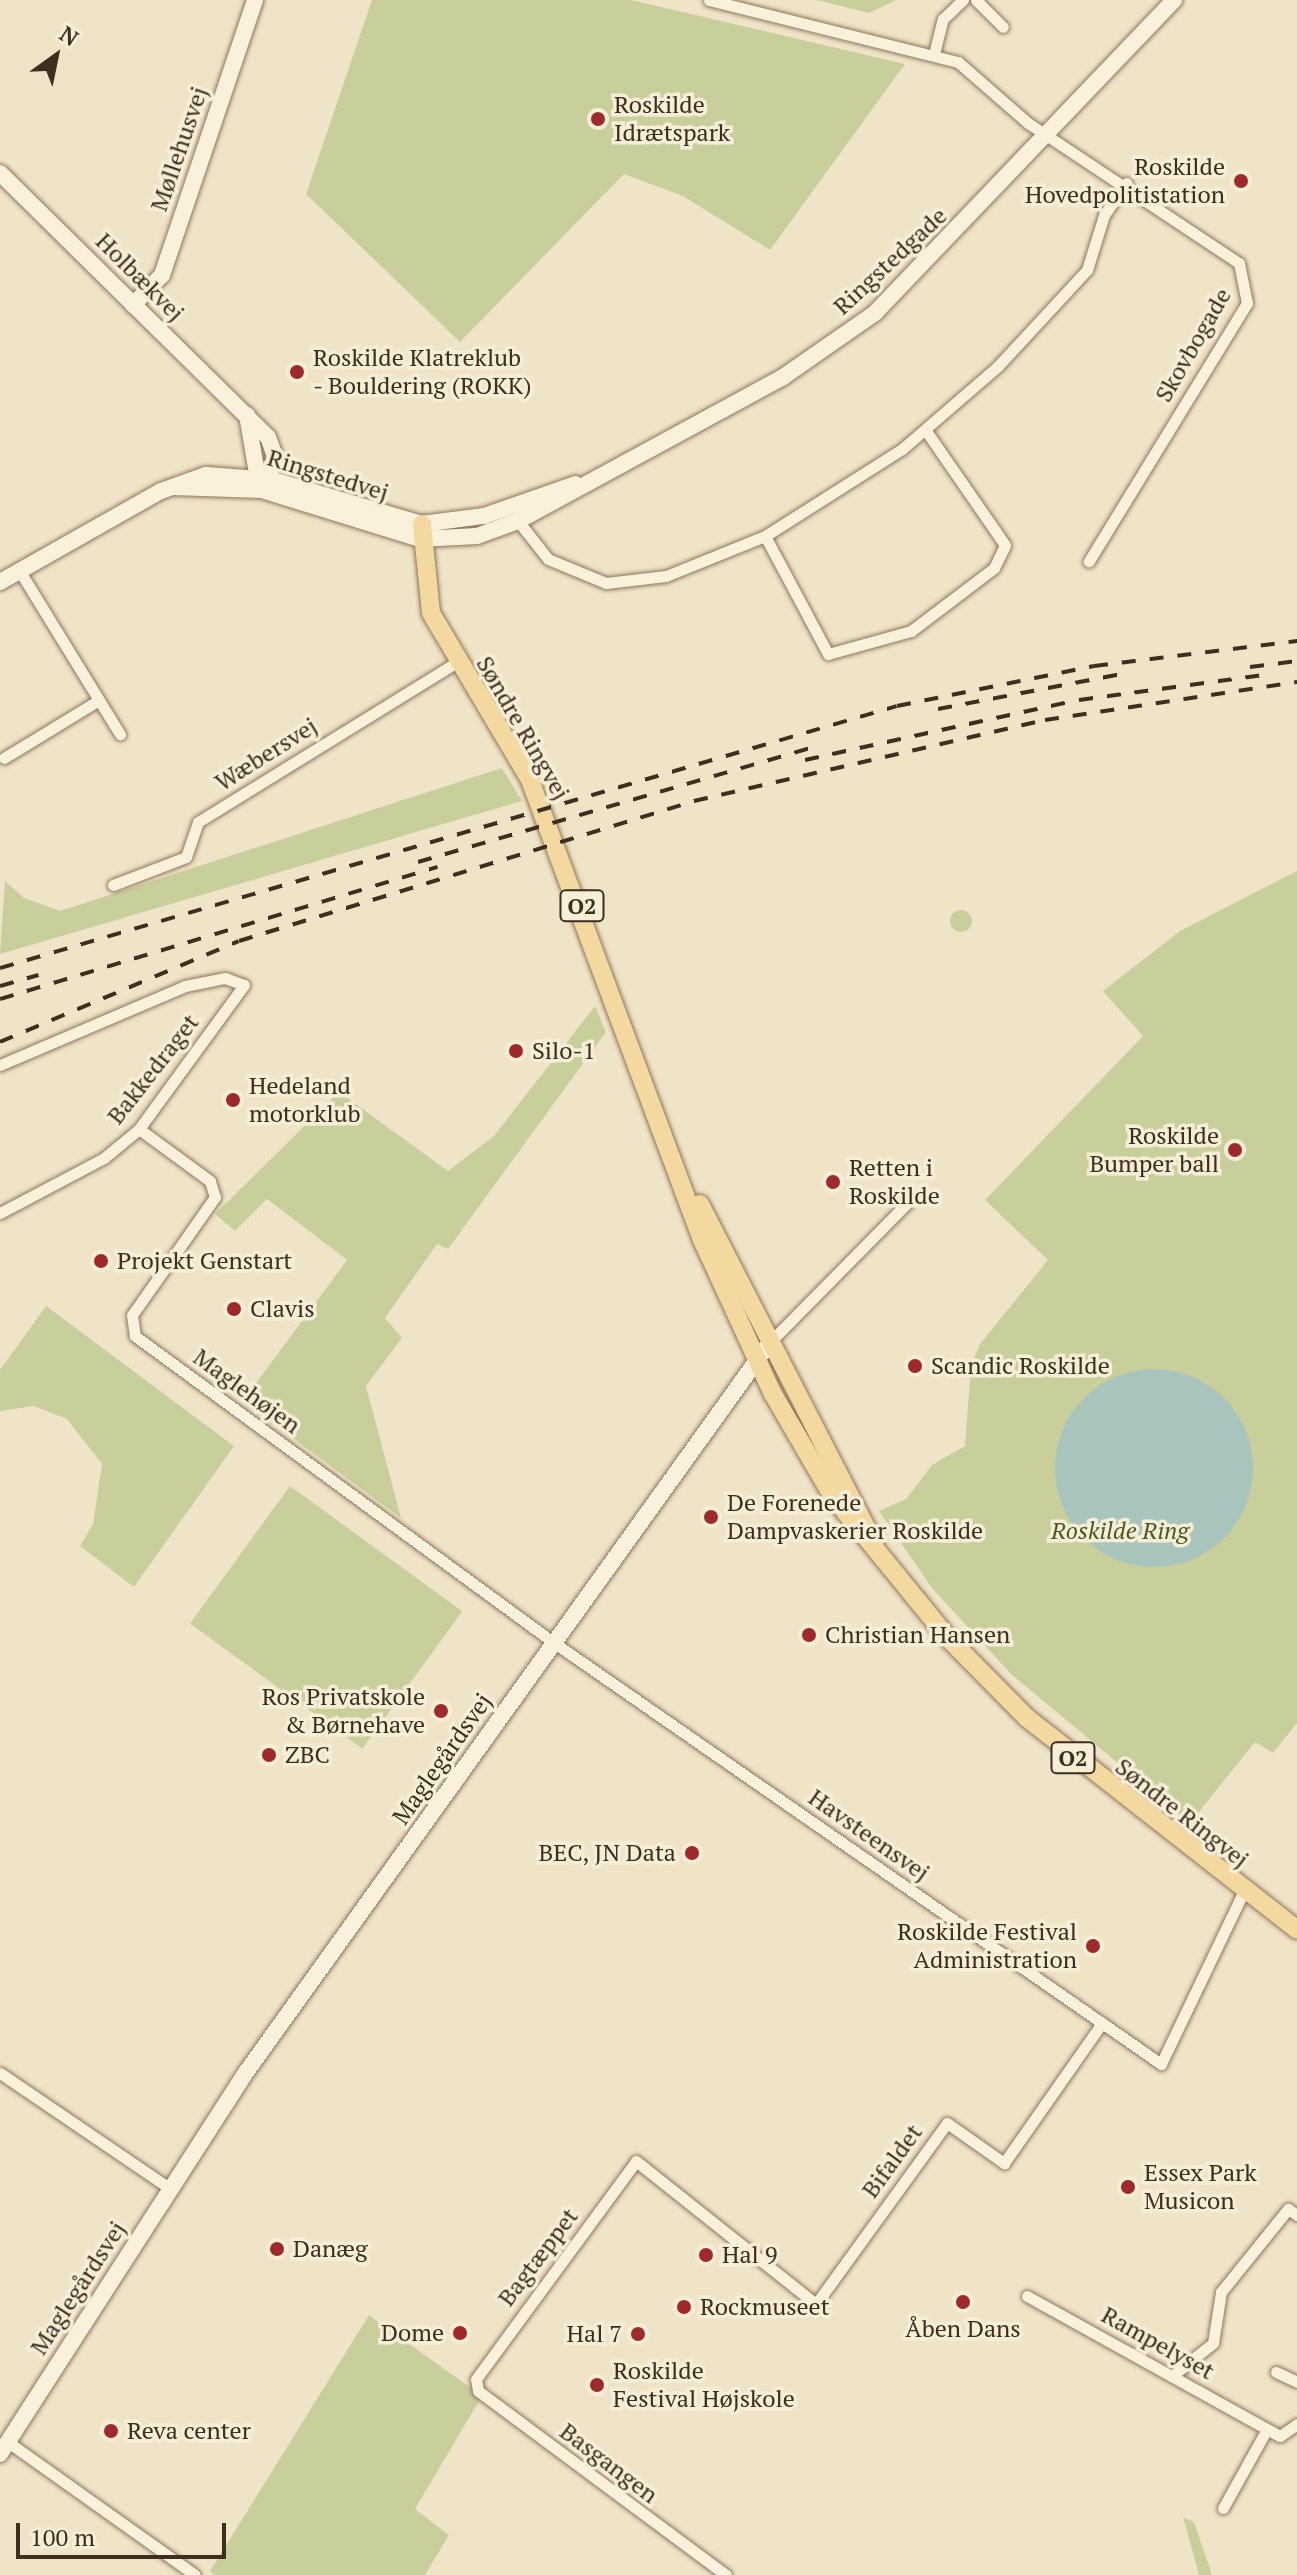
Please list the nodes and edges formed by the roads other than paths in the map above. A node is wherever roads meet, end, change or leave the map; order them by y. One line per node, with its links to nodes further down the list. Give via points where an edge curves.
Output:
1 (255, 0): 11 (street, Møllehusvej, via 162,275)
2 (709, 0): 7 (street, Skovbogade)
3 (963, 0): 7 (street, via 943,19)
4 (976, 0): 6 (street)
5 (1174, 0): 8 (street, Ringstedgade)
6 (1003, 27)
7 (934, 54): 8 (street, Skovbogade, via 977,73)
8 (1049, 133): 10 (street, Skovbogade); 14 (street, Ringstedgade, via 887,301 832,346)
9 (0, 173): 11 (street, Holbækvej)
10 (1126, 183): 12 (street, via 1104,215 1087,270 1044,321); 18 (street, Skovbogade, via 1239,263 1249,294)
11 (133, 305): 13 (street, Holbækvej, via 272,445)
12 (926, 431): 17 (street); 17 (street, via 1005,545 994,568 911,631 828,654)
13 (263, 482): 16 (street, Ringstedvej); 19 (street, Ringstedvej, via 173,487)
14 (582, 483): 15 (street, Ringstedgade); 16 (street, Ringstedgade)
15 (518, 521): 16 (street, Ringstedgade, via 477,536); 17 (street, via 548,559 606,583 666,576)
16 (421, 532): 21 (main road, Søndre Ringvej / O2, via 431,613)
17 (765, 536)
18 (1089, 561)
19 (19, 570): 20 (street, Ringstedvej); 22 (street)
20 (0, 582)
21 (457, 662): 25 (street, Wæbersvej, via 198,822 186,857); 28 (main road, Søndre Ringvej / O2, via 530,780 562,849)
22 (99, 700): 23 (street); 24 (street)
23 (120, 734)
24 (4, 758)
25 (113, 885)
26 (0, 1065): 27 (street, Bakkedraget, via 185,986 225,978 244,985)
27 (139, 1129): 30 (street, Bakkedraget, via 104,1158); 34 (street, Maglehøjen, via 210,1181 215,1197 132,1315 135,1336)
28 (679, 1164): 31 (main road, Søndre Ringvej / O2); 32 (main road, Søndre Ringvej / O2)
29 (908, 1202): 31 (street)
30 (0, 1213)
31 (770, 1342): 32 (street, Maglegårdsvej); 33 (main road, Søndre Ringvej / O2)
32 (756, 1359): 33 (main road, Søndre Ringvej / O2, via 833,1497); 34 (street, Maglegårdsvej)
33 (879, 1553): 35 (main road, Søndre Ringvej / O2, via 958,1649 1038,1728)
34 (553, 1642): 37 (street, Havsteensvej); 40 (street, Maglegårdsvej, via 247,2071)
35 (1244, 1891): 36 (main road, Søndre Ringvej / O2); 37 (street, Havsteensvej, via 1161,2064)
36 (1297, 1930)
37 (1102, 2023): 39 (street, Bifaldet, via 1004,2163 947,2123 818,2306)
38 (0, 2073): 40 (street)
39 (636, 2161): 45 (street, Bagtæppet)
40 (172, 2190): 49 (street, Maglegårdsvej)
41 (1297, 2215): 44 (street, via 1288,2209 1221,2292 1213,2343)
42 (1027, 2296): 44 (street, Rampelyset)
43 (1276, 2372): 46 (street)
44 (1172, 2376): 48 (street, Rampelyset)
45 (476, 2379): 52 (street, Basgangen, via 478,2391)
46 (1297, 2382)
47 (1297, 2424): 48 (street, via 1280,2436)
48 (1267, 2429): 50 (street)
49 (4, 2448): 51 (street)
50 (1223, 2508)
51 (195, 2575)
52 (726, 2575)

